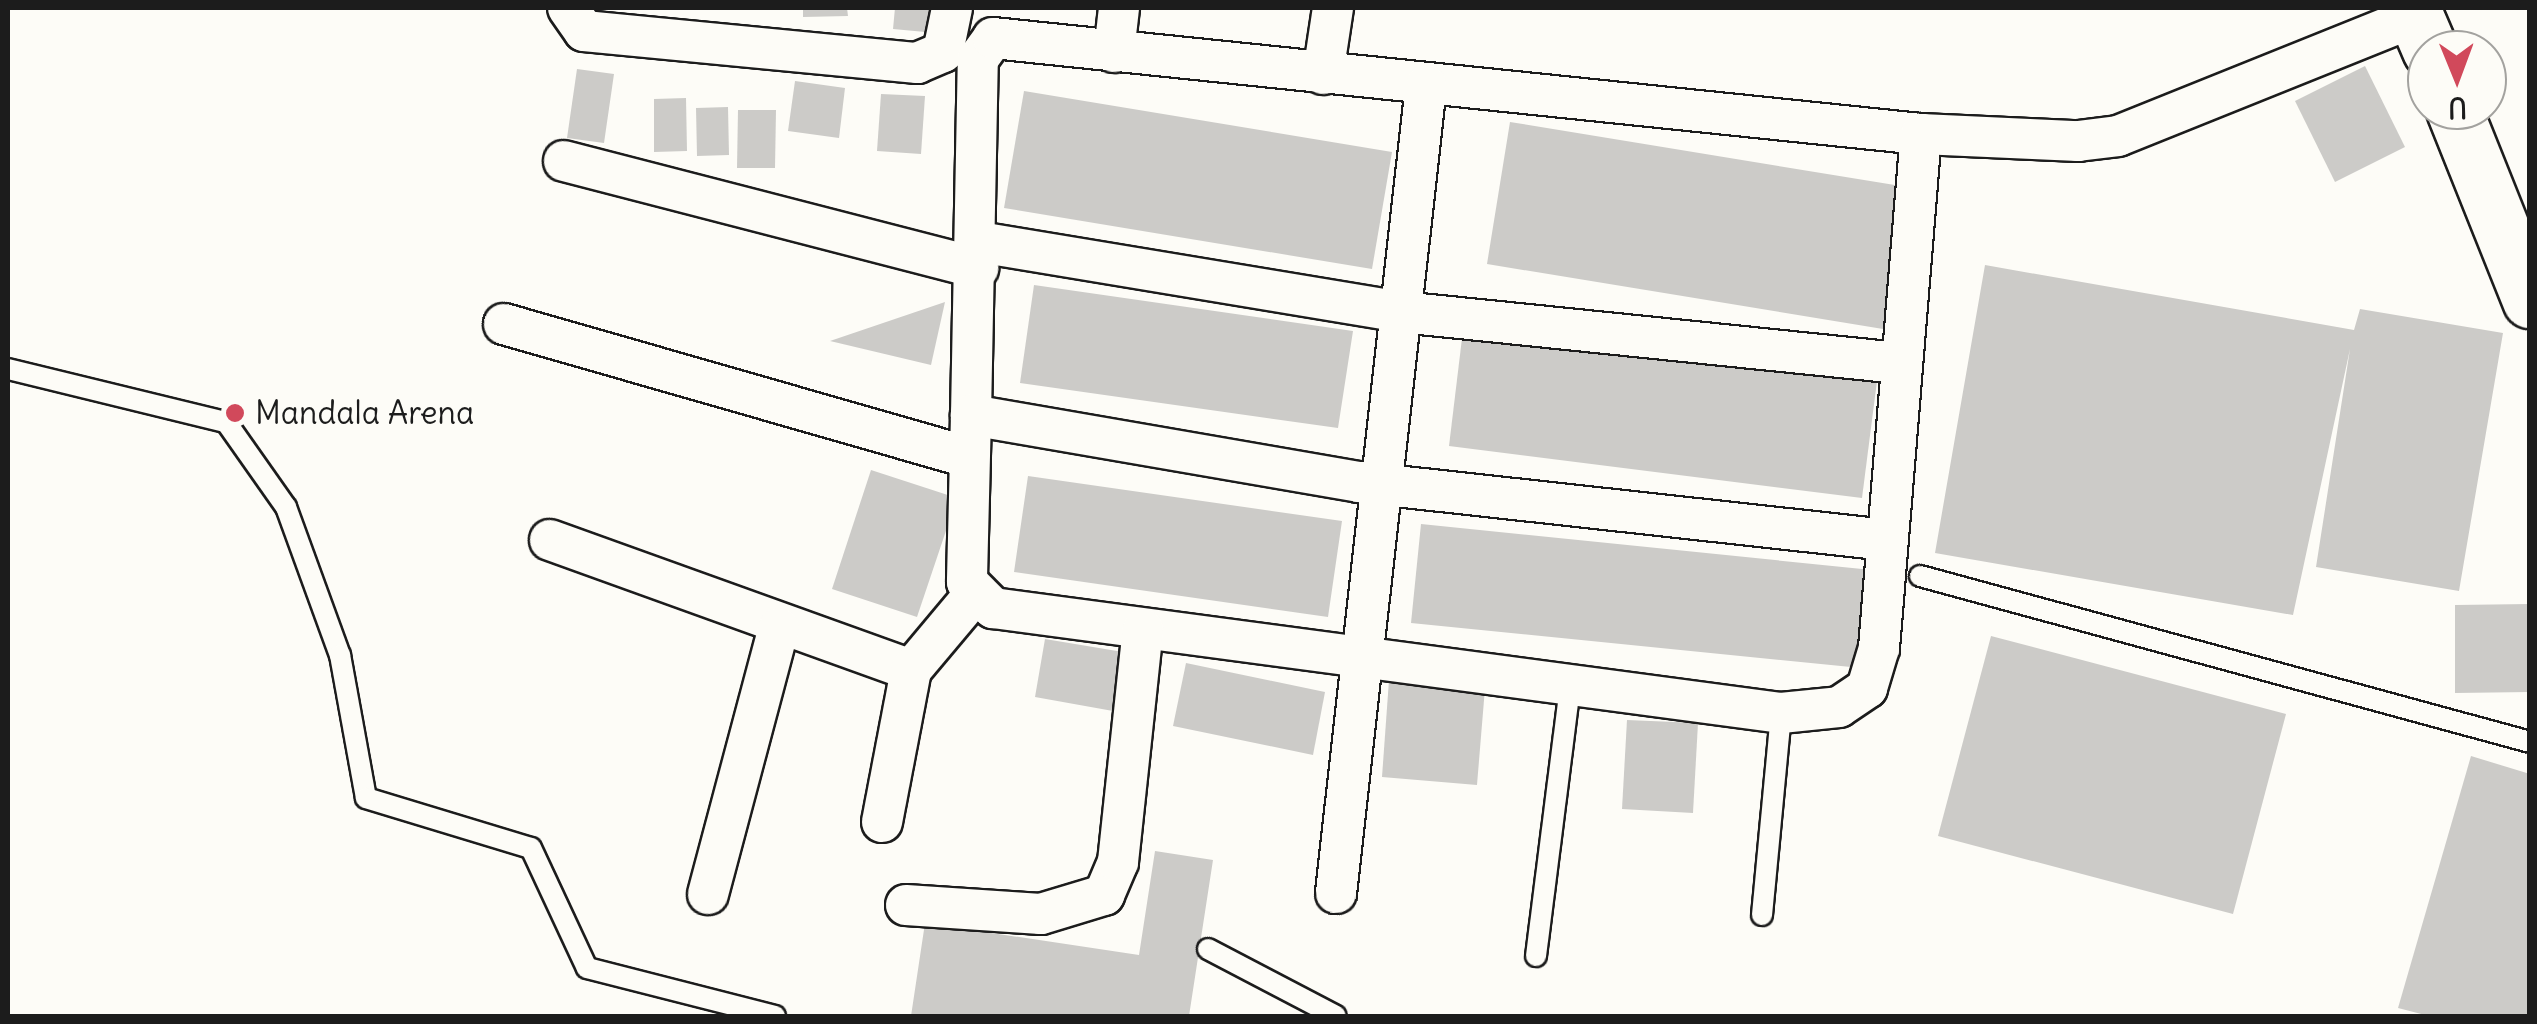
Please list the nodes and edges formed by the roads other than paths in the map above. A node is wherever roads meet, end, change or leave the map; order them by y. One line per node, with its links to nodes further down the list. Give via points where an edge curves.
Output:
1 (568, 8): 2 (street, via 584,31 917,63 943,52)
2 (952, 8)
3 (1119, 8): 6 (street)
4 (1333, 8): 7 (street)
5 (2419, 24): 10 (street, via 2118,136 2038,141)
6 (1114, 52): 7 (street); 12 (street, via 998,36 984,43)
7 (1324, 74): 8 (street)
8 (1426, 85): 10 (street); 14 (street)
9 (2462, 130): 13 (main road)
10 (1921, 134): 16 (street)
11 (564, 161): 12 (street)
12 (978, 254): 14 (street); 18 (street)
13 (2530, 300)
14 (1401, 312): 16 (street); 20 (street)
15 (504, 324): 19 (street)
16 (1899, 363): 22 (street)
17 (8, 369): 39 (lane, via 226,422 293,526 340,656 366,798 530,848 587,968)
18 (970, 415): 19 (street); 20 (street)
19 (968, 457): 24 (street)
20 (1379, 484): 22 (street); 27 (street)
21 (550, 540): 25 (street)
22 (1887, 540): 30 (street, via 1879,648 1867,688 1839,707)
23 (1920, 576): 31 (lane)
24 (974, 595): 26 (street, via 992,608); 28 (street)
25 (780, 628): 28 (street); 34 (street)
26 (1143, 630): 27 (street); 35 (street, via 1118,862 1104,894 1041,914)
27 (1362, 660): 29 (street); 33 (street)
28 (911, 670): 32 (street)
29 (1570, 686): 30 (street); 38 (lane)
30 (1782, 713): 36 (lane)
31 (2530, 742)
32 (882, 822)
33 (1336, 892)
34 (708, 894)
35 (906, 905)
36 (1762, 915)
37 (1208, 949): 40 (lane)
38 (1536, 956)
39 (775, 1016)
40 (1336, 1016)

